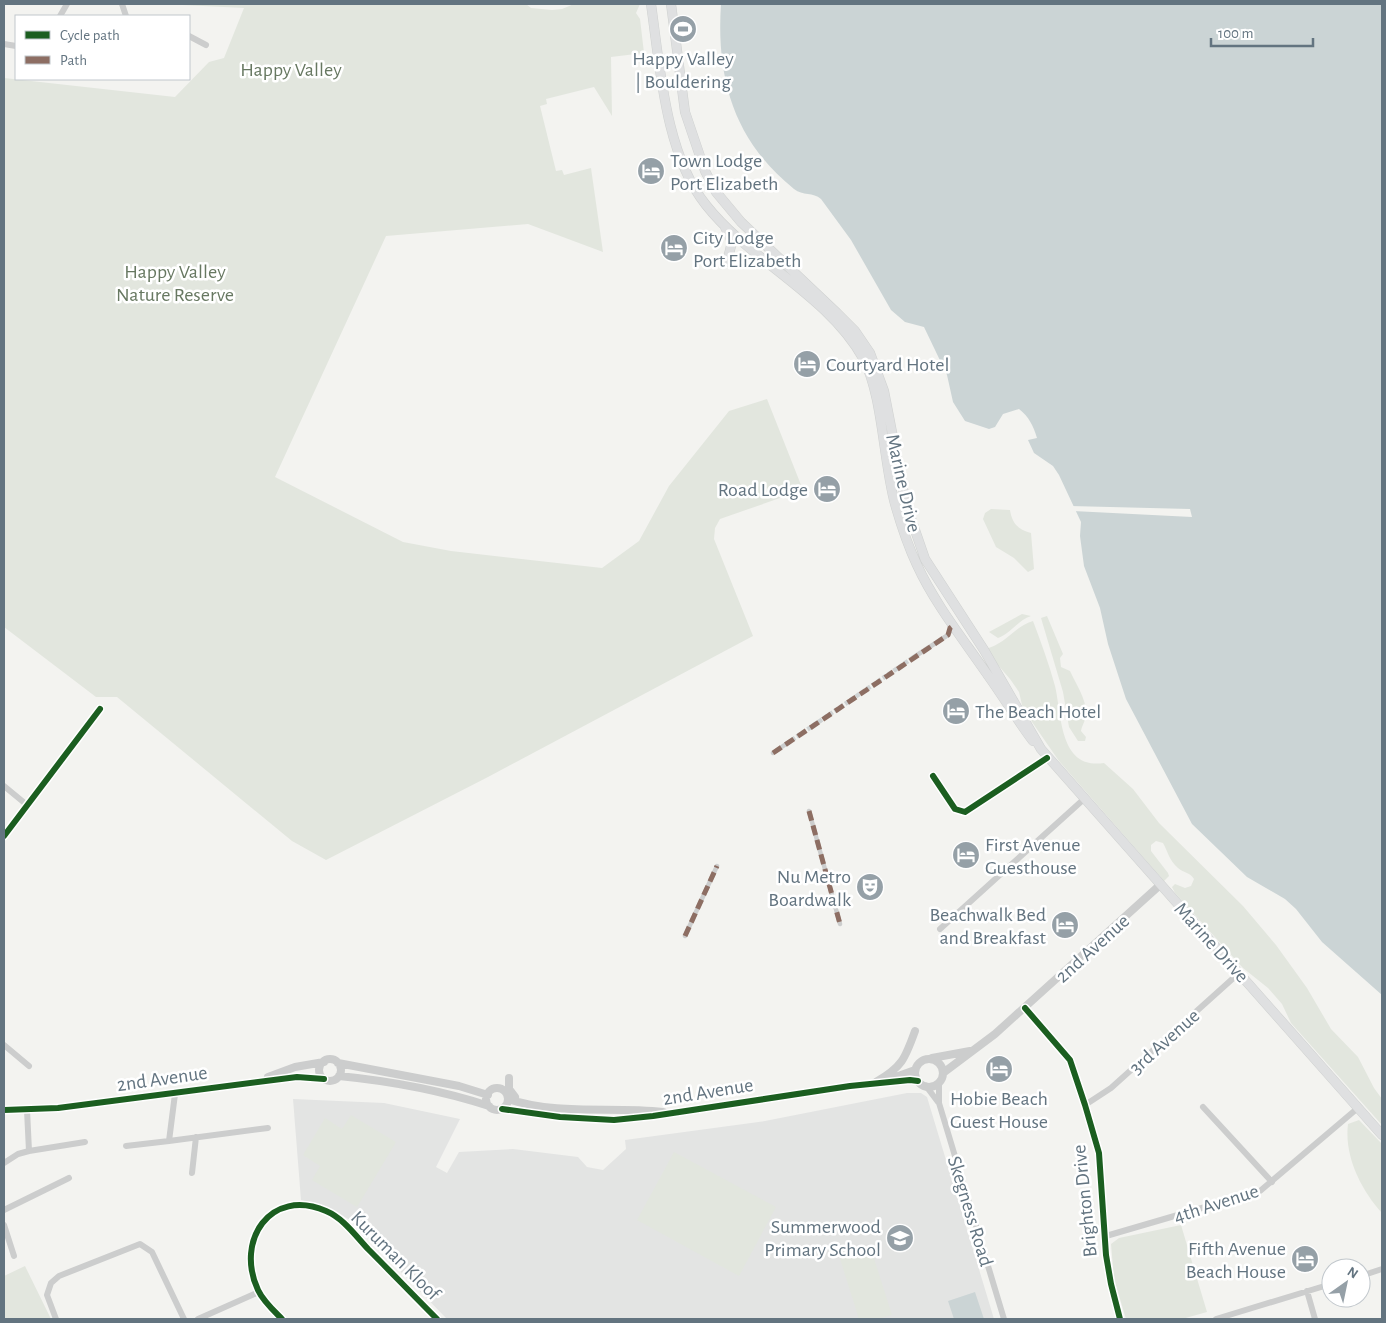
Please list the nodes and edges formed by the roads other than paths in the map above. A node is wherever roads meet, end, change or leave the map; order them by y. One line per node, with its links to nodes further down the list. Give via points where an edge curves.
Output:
1 (67, 4): 4 (street)
2 (671, 4): 13 (main road, Marine Drive, via 685,112 705,171 716,192 753,236 837,312 870,353 884,391 906,504 924,559 989,658)
3 (652, 5): 7 (main road, Marine Drive, via 667,116 676,146 704,203)
4 (61, 15)
5 (190, 37): 6 (street)
6 (206, 45)
7 (724, 223): 8 (main road, via 732,242); 9 (main road, Marine Drive, via 836,324 863,358 873,387 896,507 917,567)
8 (727, 262)
9 (954, 625): 10 (street, via 948,635); 13 (main road, Marine Drive, via 1026,732)
10 (914, 657)
11 (100, 709): 19 (street)
12 (786, 744): 14 (street)
13 (1041, 749): 15 (main road, Marine Drive)
14 (773, 753)
15 (1047, 758): 16 (street, via 965,812 955,809); 18 (main road, Marine Drive)
16 (932, 776)
17 (4, 786): 19 (street)
18 (1084, 799): 23 (main road, Marine Drive); 25 (street)
19 (27, 805): 21 (street)
20 (809, 811): 24 (street)
21 (4, 836)
22 (717, 866): 26 (street)
23 (1160, 885): 27 (main road, Marine Drive); 28 (street, 2nd Avenue)
24 (840, 924)
25 (940, 928)
26 (685, 936)
27 (1239, 973): 50 (street, 3rd Avenue, via 1111,1088); 54 (main road, Marine Drive)
28 (1025, 1008): 31 (street, 2nd Avenue); 50 (street, Brighton Drive, via 1070,1060)
29 (915, 1031): 43 (street, via 908,1052 898,1067)
30 (4, 1045): 35 (street)
31 (977, 1049): 32 (street, 2nd Avenue); 37 (street, 2nd Avenue)
32 (930, 1059): 36 (street, via 922,1060); 37 (street, via 938,1062)
33 (324, 1062): 34 (street, 2nd Avenue); 39 (street, via 320,1071); 42 (street, 2nd Avenue, via 295,1067)
34 (338, 1063): 38 (street); 47 (street, 2nd Avenue, via 459,1086)
35 (29, 1066)
36 (915, 1070): 41 (street); 43 (street, 2nd Avenue)
37 (943, 1073): 44 (street)
38 (339, 1076): 39 (street, 2nd Avenue, via 332,1081); 51 (street, 2nd Avenue, via 389,1081)
39 (324, 1078): 42 (street, 2nd Avenue, via 297,1076)
40 (509, 1078): 52 (street, via 509,1089 516,1098)
41 (918, 1081): 43 (street, 2nd Avenue); 45 (street)
42 (257, 1082): 46 (street, 2nd Avenue)
43 (878, 1082): 58 (street, 2nd Avenue, via 668,1112)
44 (939, 1082): 45 (street); 49 (street, Skegness Road)
45 (926, 1086): 49 (street, Skegness Road)
46 (174, 1094): 57 (street, 2nd Avenue); 62 (street)
47 (488, 1095): 48 (street, 2nd Avenue, via 499,1088 505,1091); 51 (street)
48 (508, 1099): 52 (street, 2nd Avenue); 55 (street)
49 (939, 1103): 83 (street, Skegness Road)
50 (1085, 1105): 72 (street, Brighton Drive, via 1099,1153)
51 (490, 1106): 55 (street, 2nd Avenue)
52 (540, 1106): 58 (street, 2nd Avenue)
53 (1203, 1107): 69 (street)
54 (1359, 1107): 60 (main road, Marine Drive); 69 (street, 4th Avenue)
55 (502, 1109): 58 (street, 2nd Avenue, via 560,1118)
56 (4, 1110): 57 (street, 2nd Avenue)
57 (27, 1110): 65 (street)
58 (600, 1115)
59 (268, 1128): 61 (street)
60 (1382, 1135)
61 (196, 1137): 62 (street); 67 (street)
62 (169, 1140): 64 (street)
63 (85, 1142): 65 (street)
64 (126, 1146)
65 (29, 1151): 66 (street)
66 (4, 1164)
67 (192, 1173)
68 (69, 1178): 70 (street)
69 (1272, 1182): 72 (street, 4th Avenue, via 1256,1193)
70 (4, 1210)
71 (4, 1225): 73 (street)
72 (1106, 1236): 84 (street, Brighton Drive, via 1111,1284)
73 (6, 1245): 74 (street)
74 (14, 1256)
75 (1321, 1287): 76 (street)
76 (1307, 1291): 85 (street); 86 (street)
77 (258, 1292): 80 (street); 81 (street); 82 (street, Kuruman Kloof, via 250,1256 254,1234 260,1224 277,1211 295,1206 311,1207 341,1220)
78 (56, 1319): 79 (street, via 46,1295 51,1283 59,1276 140,1244 152,1252)
79 (184, 1319)
80 (198, 1319)
81 (282, 1319)
82 (437, 1319)
83 (1004, 1319)
84 (1120, 1319)
85 (1216, 1319)
86 (1315, 1319)

